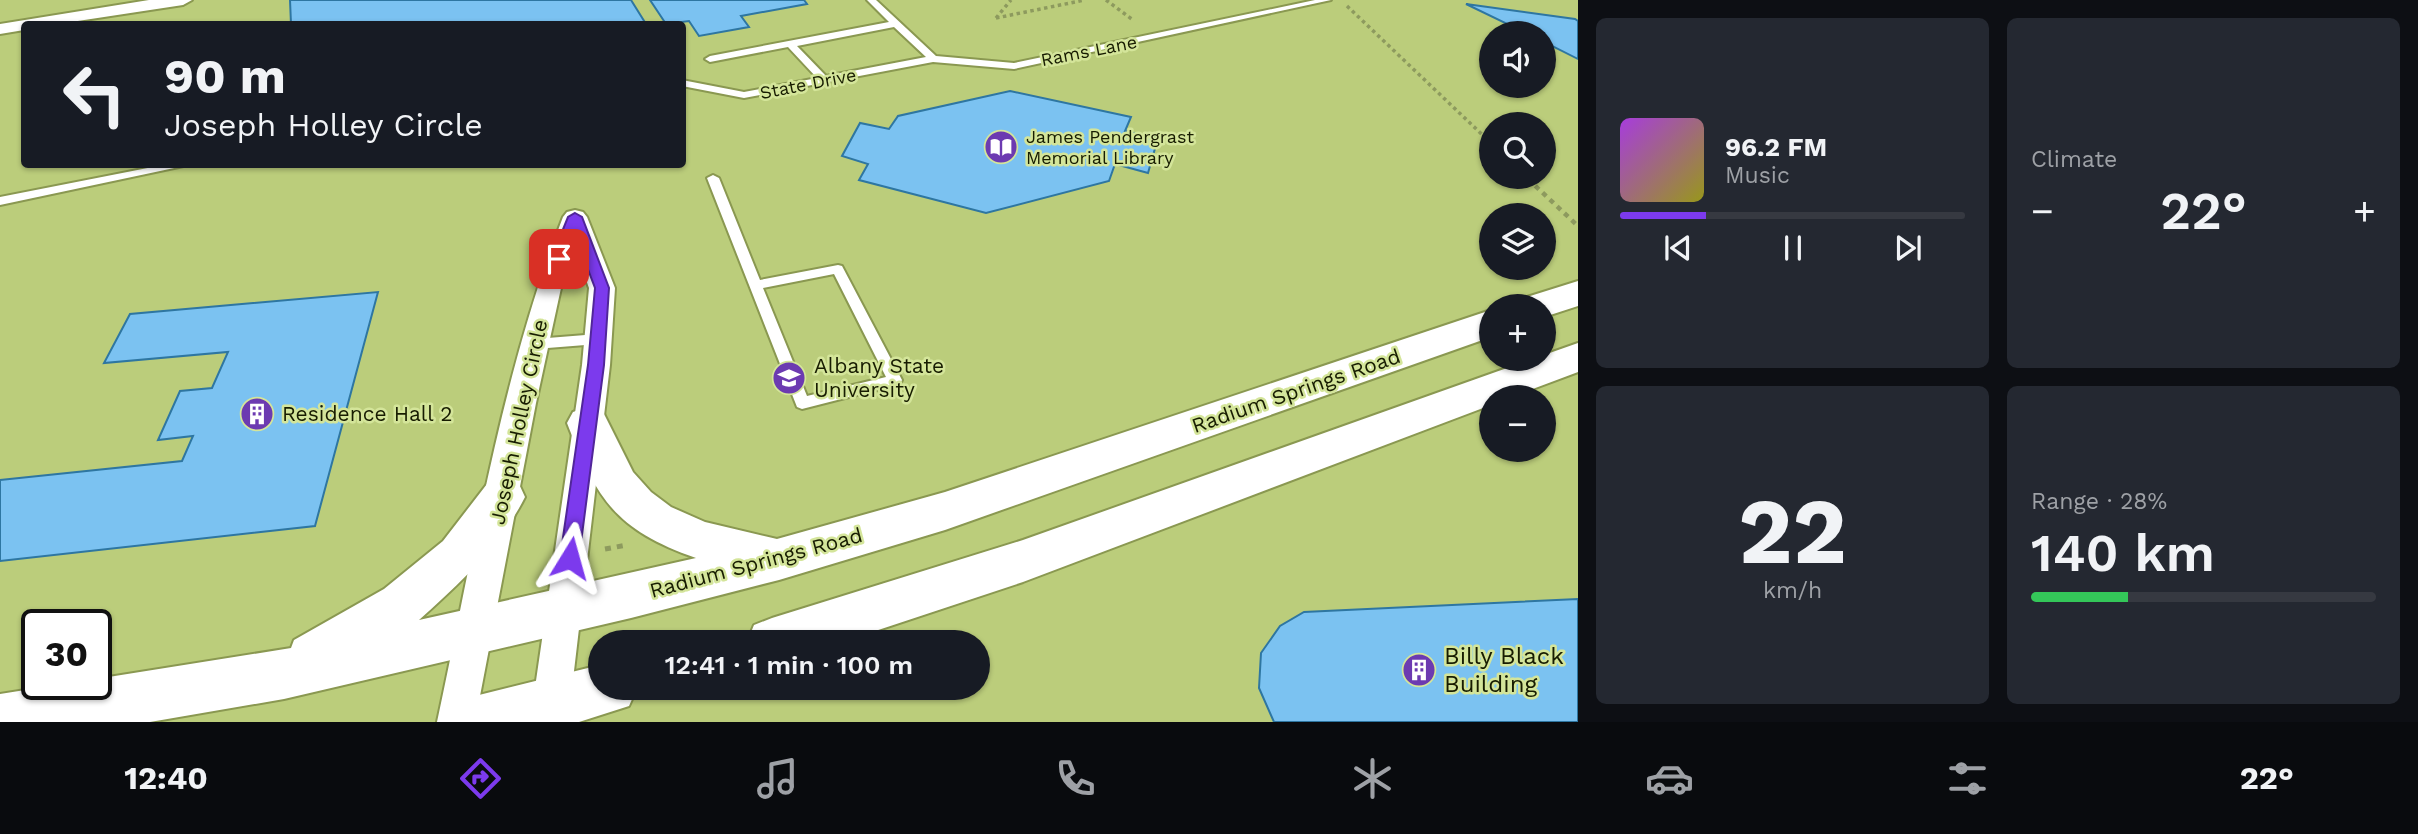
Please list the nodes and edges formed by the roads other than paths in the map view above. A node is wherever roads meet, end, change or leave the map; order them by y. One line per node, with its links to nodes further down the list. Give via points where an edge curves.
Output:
1 (183, 0): 4 (street)
2 (871, 0): 5 (lane)
3 (1327, 0): 10 (lane, Rams Lane, via 1014,66)
4 (86, 20)
5 (895, 24): 8 (lane); 10 (lane)
6 (21, 26): 7 (street)
7 (0, 29)
8 (790, 44): 9 (lane); 11 (lane)
9 (710, 59)
10 (933, 59): 11 (lane, State Drive)
11 (825, 81): 12 (lane, State Drive, via 744,95)
12 (686, 84)
13 (168, 168): 15 (lane)
14 (713, 178): 16 (lane)
15 (0, 201)
16 (756, 285): 16 (lane, via 802,403 895,380 838,269)
17 (1578, 293): 18 (main road)
18 (1556, 301)
19 (1479, 327): 25 (main road, Radium Springs Road, via 945,511)
20 (598, 339): 21 (lane); 21 (street, Joseph Holley Circle, via 602,288 575,217 548,288); 23 (street, Joseph Holley Circle)
21 (535, 344): 24 (street, Joseph Holley Circle)
22 (1578, 357): 27 (main road, via 1023,561)
23 (588, 423): 25 (main road, via 601,462 635,507 666,529); 26 (street, Joseph Holley Circle)
24 (503, 497): 28 (street, Joseph Holley Circle); 29 (main road, via 459,555 401,605)
25 (779, 559): 26 (main road, Radium Springs Road)
26 (562, 612): 28 (main road, Radium Springs Road); 31 (street, Joseph Holley Circle)
27 (809, 630)
28 (475, 631): 29 (main road, Radium Springs Road); 33 (street, Joseph Holley Circle)
29 (284, 674): 32 (main road, Radium Springs Road)
30 (588, 697): 31 (main road)
31 (550, 713): 34 (main road)
32 (0, 721)
33 (456, 722)
34 (479, 722)

